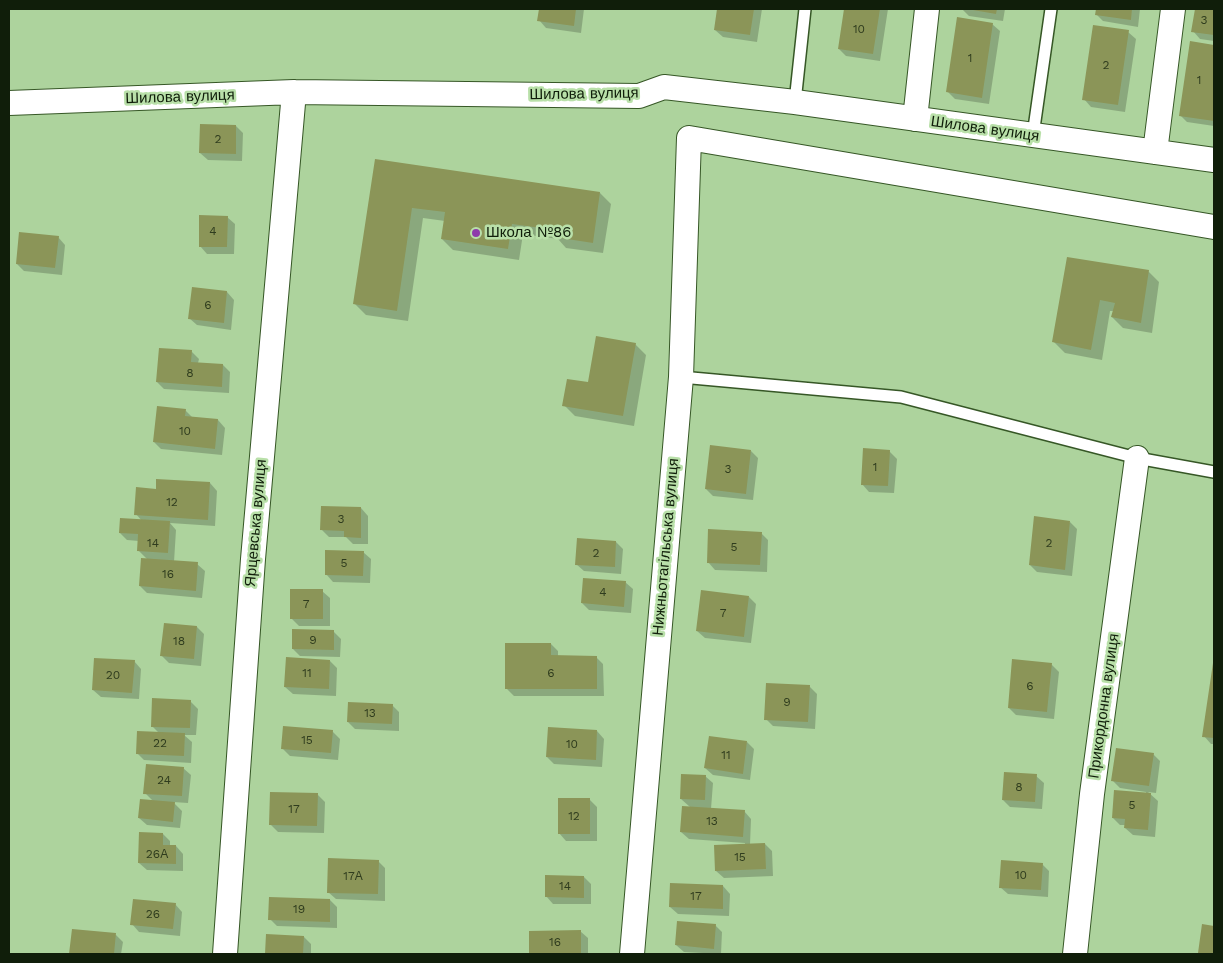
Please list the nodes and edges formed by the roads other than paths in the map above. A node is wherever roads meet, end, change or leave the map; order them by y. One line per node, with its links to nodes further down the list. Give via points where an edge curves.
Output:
1 (805, 9): 6 (lane)
2 (927, 9): 8 (street)
3 (1051, 9): 9 (lane)
4 (1173, 9): 10 (street)
5 (294, 92): 6 (street, Шилова вулиця, via 639,96 664,88); 7 (street, Шилова вулиця); 16 (street, Ярцевська вулиця, via 253,559)
6 (795, 102): 8 (street, Шилова вулиця)
7 (9, 103)
8 (915, 119): 9 (street, Шилова вулиця)
9 (1033, 135): 10 (street, Шилова вулиця)
10 (1156, 152): 11 (street, Шилова вулиця)
11 (1214, 160)
12 (1214, 227): 13 (street, Нижньотагільська вулиця, via 689,138)
13 (681, 377): 14 (lane, via 901,398); 17 (street, Нижньотагільська вулиця)
14 (1137, 458): 15 (lane); 18 (street, Прикордонна вулиця, via 1092,794)
15 (1214, 472)
16 (225, 954)
17 (632, 954)
18 (1075, 954)

